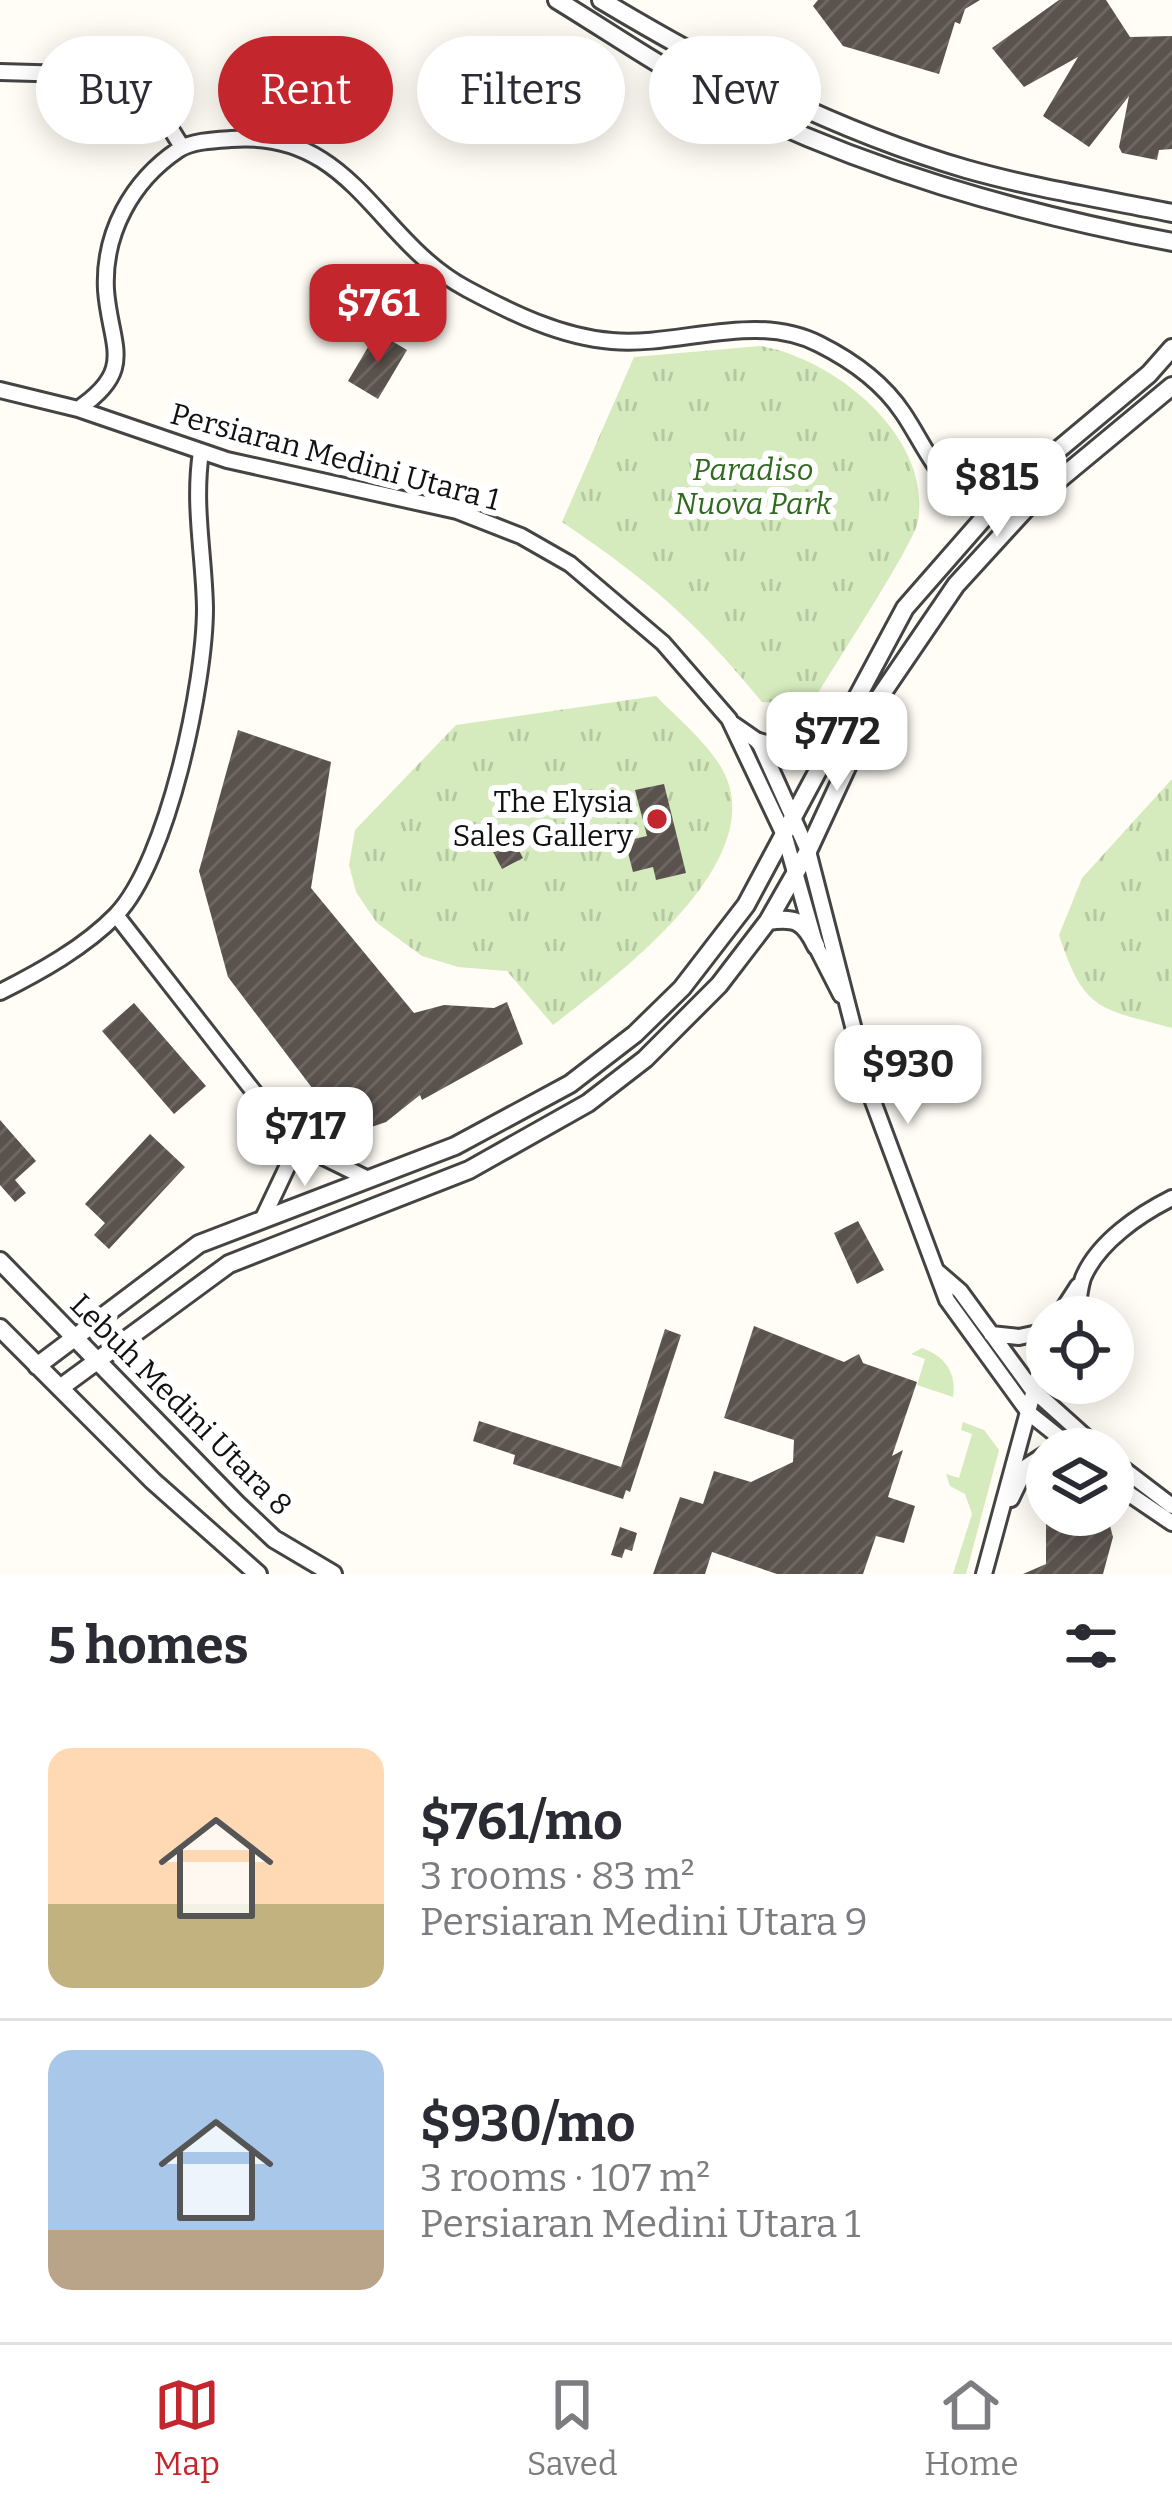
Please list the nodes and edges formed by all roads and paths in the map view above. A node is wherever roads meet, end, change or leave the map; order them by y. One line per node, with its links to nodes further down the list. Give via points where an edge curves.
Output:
1 (557, 0): 4 (street)
2 (601, 0): 3 (street)
3 (661, 36)
4 (649, 56)
5 (0, 71): 8 (street, via 137,76)
6 (821, 117): 9 (street, via 963,168)
7 (821, 143): 10 (street, via 953,192)
8 (182, 147): 14 (street, via 134,191 118,219 106,290 115,368); 16 (street, via 271,139 329,162 456,284 518,316 611,341 744,329 817,343 883,389 954,488)
9 (1172, 213)
10 (1171, 243)
11 (1172, 348): 16 (street)
12 (1172, 386): 22 (street, via 1031,502 956,585 879,698)
13 (0, 390): 14 (street, Persiaran Medini Utara 1)
14 (78, 409): 15 (street, Persiaran Medini Utara 1)
15 (201, 452): 17 (street, Persiaran Medini Utara 1, via 396,495 521,536 620,603 690,669); 24 (street, via 194,501 204,644 196,697 163,826)
16 (1003, 496): 19 (street, via 905,608)
17 (733, 724): 18 (street, Persiaran Medini Utara 1); 21 (street, Persiaran Medini Utara 1)
18 (758, 742): 19 (street, via 800,754); 20 (street, Persiaran Medini Utara 1)
19 (830, 745): 20 (street)
20 (795, 818): 21 (street); 22 (street, Persiaran Medini Utara 1)
21 (785, 837): 23 (street, Persiaran Medini Utara 1); 30 (street, via 721,942 604,1059 504,1122)
22 (808, 851): 23 (street); 28 (street, Persiaran Medini Utara 1)
23 (798, 872): 25 (street); 26 (street, Persiaran Medini Utara 1)
24 (116, 915): 27 (street); 29 (street)
25 (768, 921): 26 (street, via 797,919); 42 (street, via 684,1022 588,1103 469,1170 229,1264)
26 (816, 946): 28 (street, Persiaran Medini Utara 1)
27 (0, 992)
28 (842, 995): 34 (street, Persiaran Medini Utara 1)
29 (293, 1142): 30 (street); 32 (street)
30 (366, 1178): 32 (street)
31 (1172, 1198): 35 (street, via 1142,1214)
32 (263, 1218): 41 (street, via 199,1244)
33 (0, 1261): 41 (street, Lebuh Medini Utara 8)
34 (938, 1272): 40 (street, Persiaran Medini Utara 1); 48 (street, Persiaran Medini Utara 1, via 947,1300)
35 (1083, 1278): 36 (street); 37 (street)
36 (1071, 1296)
37 (1079, 1296)
38 (0, 1328): 43 (street)
39 (1026, 1332): 40 (street)
40 (991, 1334): 44 (street, Persiaran Medini Utara 1)
41 (73, 1335): 42 (street, Lebuh Medini Utara 8); 43 (street)
42 (96, 1358): 45 (street); 58 (street, Lebuh Medini Utara 8, via 274,1539)
43 (37, 1366): 45 (street)
44 (1026, 1378)
45 (60, 1388): 57 (street)
46 (1033, 1404): 48 (street)
47 (1050, 1404): 50 (street, Persiaran Medini Utara 1)
48 (1029, 1413): 49 (street, Persiaran Medini Utara 1); 55 (street)
49 (1047, 1428)
50 (1077, 1428)
51 (1026, 1468): 55 (street)
52 (1134, 1477): 54 (street)
53 (1134, 1497): 56 (street)
54 (1172, 1506)
55 (1000, 1520): 59 (street)
56 (1172, 1523)
57 (257, 1574)
58 (334, 1574)
59 (983, 1574)

